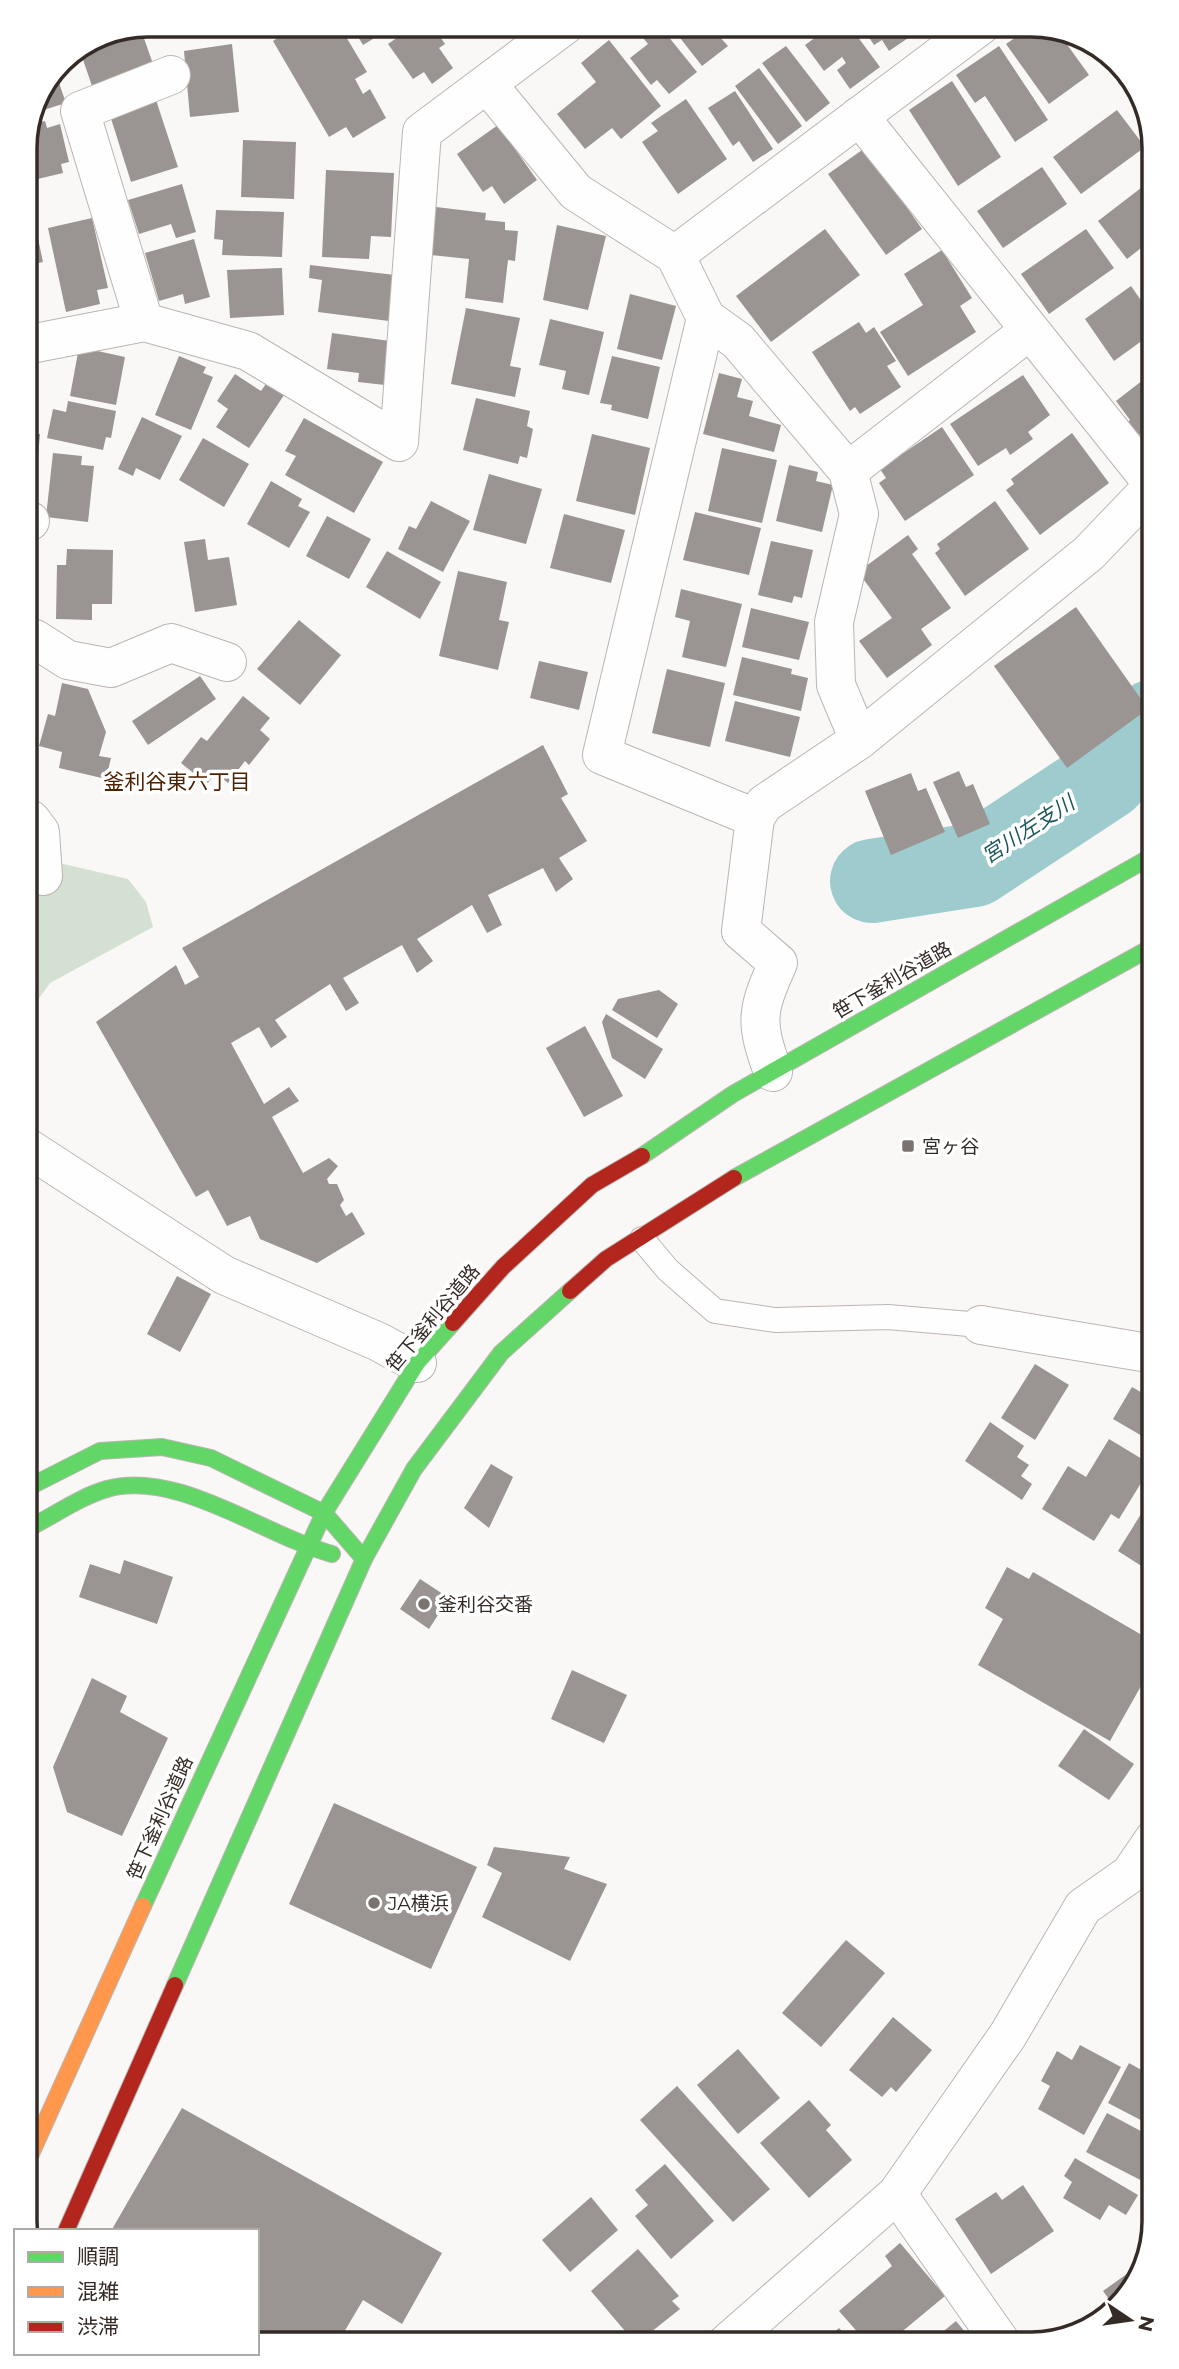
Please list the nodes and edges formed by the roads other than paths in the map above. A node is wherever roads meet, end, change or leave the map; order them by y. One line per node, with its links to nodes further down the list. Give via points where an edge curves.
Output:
1 (550, 37): 4 (street)
2 (965, 37): 5 (street)
3 (171, 75): 8 (street, via 80,111)
4 (488, 85): 6 (street, via 576,191); 8 (street, via 422,132 399,442 248,351)
5 (859, 116): 6 (street); 9 (street)
6 (675, 255): 7 (street)
7 (706, 318): 12 (street, via 738,341); 17 (street, via 602,755)
8 (144, 323): 10 (street)
9 (1029, 331): 11 (street); 12 (street)
10 (37, 343)
11 (1142, 470)
12 (848, 471): 16 (street, via 859,514 834,622 836,684)
13 (1142, 497): 16 (street, via 1088,553)
14 (37, 642): 15 (street, via 68,660 111,668 171,643)
15 (227, 662)
16 (859, 740): 17 (street, via 764,804)
17 (755, 818): 22 (street, via 741,931 778,963 763,997 759,1033)
18 (37, 828): 20 (street)
19 (1142, 862): 22 (street, 笹下釜利谷道路)
20 (43, 876)
21 (1142, 953): 24 (street, via 699,1197)
22 (773, 1072): 27 (street, 笹下釜利谷道路, via 592,1185 503,1268)
23 (37, 1154): 27 (street, via 224,1275)
24 (642, 1239): 25 (lane, via 668,1270 715,1311 775,1321 888,1317); 32 (street, via 606,1259 501,1353 414,1469)
25 (981, 1325): 26 (street)
26 (1142, 1352)
27 (417, 1363): 29 (street, 笹下釜利谷道路)
28 (37, 1482): 29 (street, via 100,1451 163,1447 211,1458)
29 (324, 1513): 31 (street, 笹下釜利谷道路); 32 (street)
30 (37, 1524): 31 (street, via 109,1488 150,1486 188,1495)
31 (305, 1549): 32 (street); 34 (street, 笹下釜利谷道路)
32 (364, 1559): 36 (street)
33 (1142, 1856): 35 (street, via 1130,1874 1083,1906 1008,2035)
34 (37, 2138)
35 (897, 2194): 37 (street); 38 (street)
36 (67, 2229)
37 (740, 2332)
38 (994, 2332)

